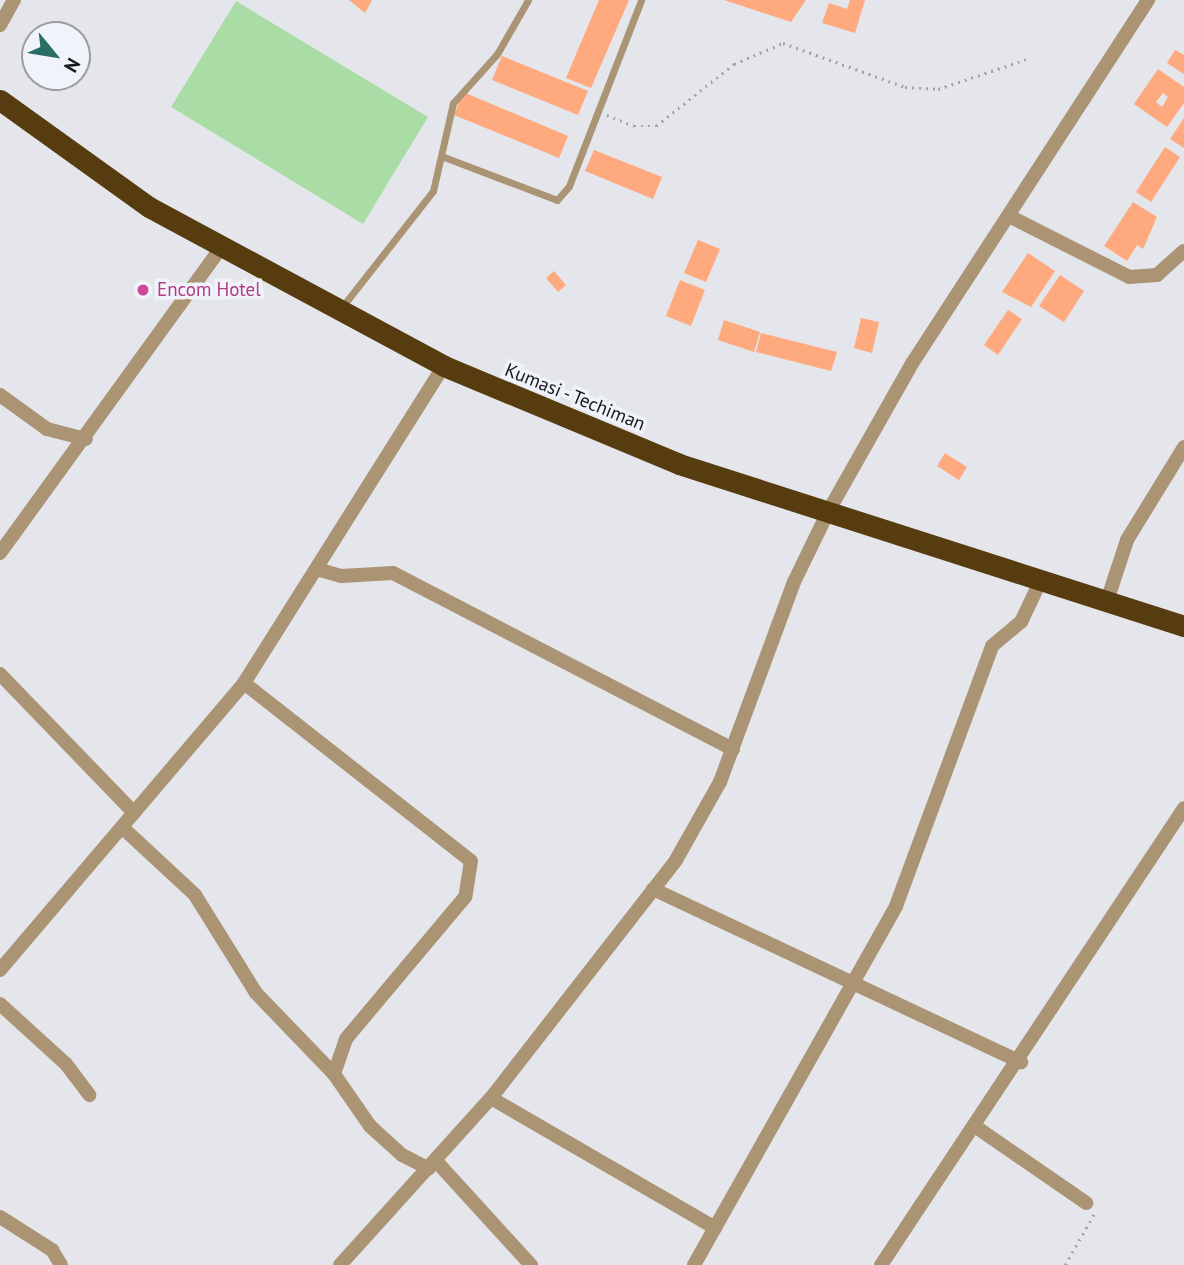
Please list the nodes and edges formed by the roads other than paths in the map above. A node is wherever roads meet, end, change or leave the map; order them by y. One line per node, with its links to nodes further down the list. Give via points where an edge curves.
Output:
1 (14, 0): 5 (street)
2 (528, 0): 7 (lane, via 497,54 453,103 443,127)
3 (641, 0): 7 (lane, via 557,200)
4 (1148, 0): 8 (street)
5 (0, 24)
6 (0, 100): 9 (highway, Kumasi - Techiman, via 96,173)
7 (444, 156): 11 (lane, via 433,191 409,228)
8 (1009, 216): 10 (street, via 1129,277 1157,275); 16 (street, via 913,362)
9 (221, 248): 11 (highway, Kumasi - Techiman); 14 (street)
10 (1184, 251)
11 (337, 313): 12 (highway, Kumasi - Techiman)
12 (444, 366): 16 (highway, Kumasi - Techiman, via 667,459); 18 (street)
13 (0, 395): 14 (street, via 47,429)
14 (86, 439): 17 (street)
15 (1184, 447): 20 (street, via 1127,540)
16 (828, 512): 19 (highway, Kumasi - Techiman); 24 (street, via 794,582)
17 (0, 553)
18 (320, 569): 23 (street); 24 (street, via 341,576 393,573)
19 (1041, 580): 20 (highway, Kumasi - Techiman); 30 (street, via 1021,622 992,646 896,906)
20 (1107, 601): 21 (highway, Kumasi - Techiman)
21 (1184, 626)
22 (0, 674): 26 (street)
23 (244, 683): 26 (street); 33 (street, via 471,861 465,897 346,1039)
24 (733, 749): 28 (street, via 706,811)
25 (1184, 808): 32 (street)
26 (134, 813): 27 (street)
27 (123, 828): 29 (street); 33 (street, via 195,895 256,993)
28 (653, 889): 30 (street); 35 (street)
29 (0, 970)
30 (853, 983): 32 (street); 40 (street)
31 (0, 1004): 34 (street, via 66,1064)
32 (1021, 1062): 36 (street)
33 (334, 1074): 37 (street, via 385,1142)
34 (89, 1096)
35 (491, 1097): 37 (street); 40 (street)
36 (976, 1127): 38 (street); 45 (street)
37 (432, 1165): 42 (street); 43 (street)
38 (1086, 1203)
39 (0, 1217): 41 (street, via 52,1250)
40 (715, 1228): 44 (street)
41 (61, 1265)
42 (340, 1265)
43 (531, 1265)
44 (694, 1265)
45 (881, 1265)

